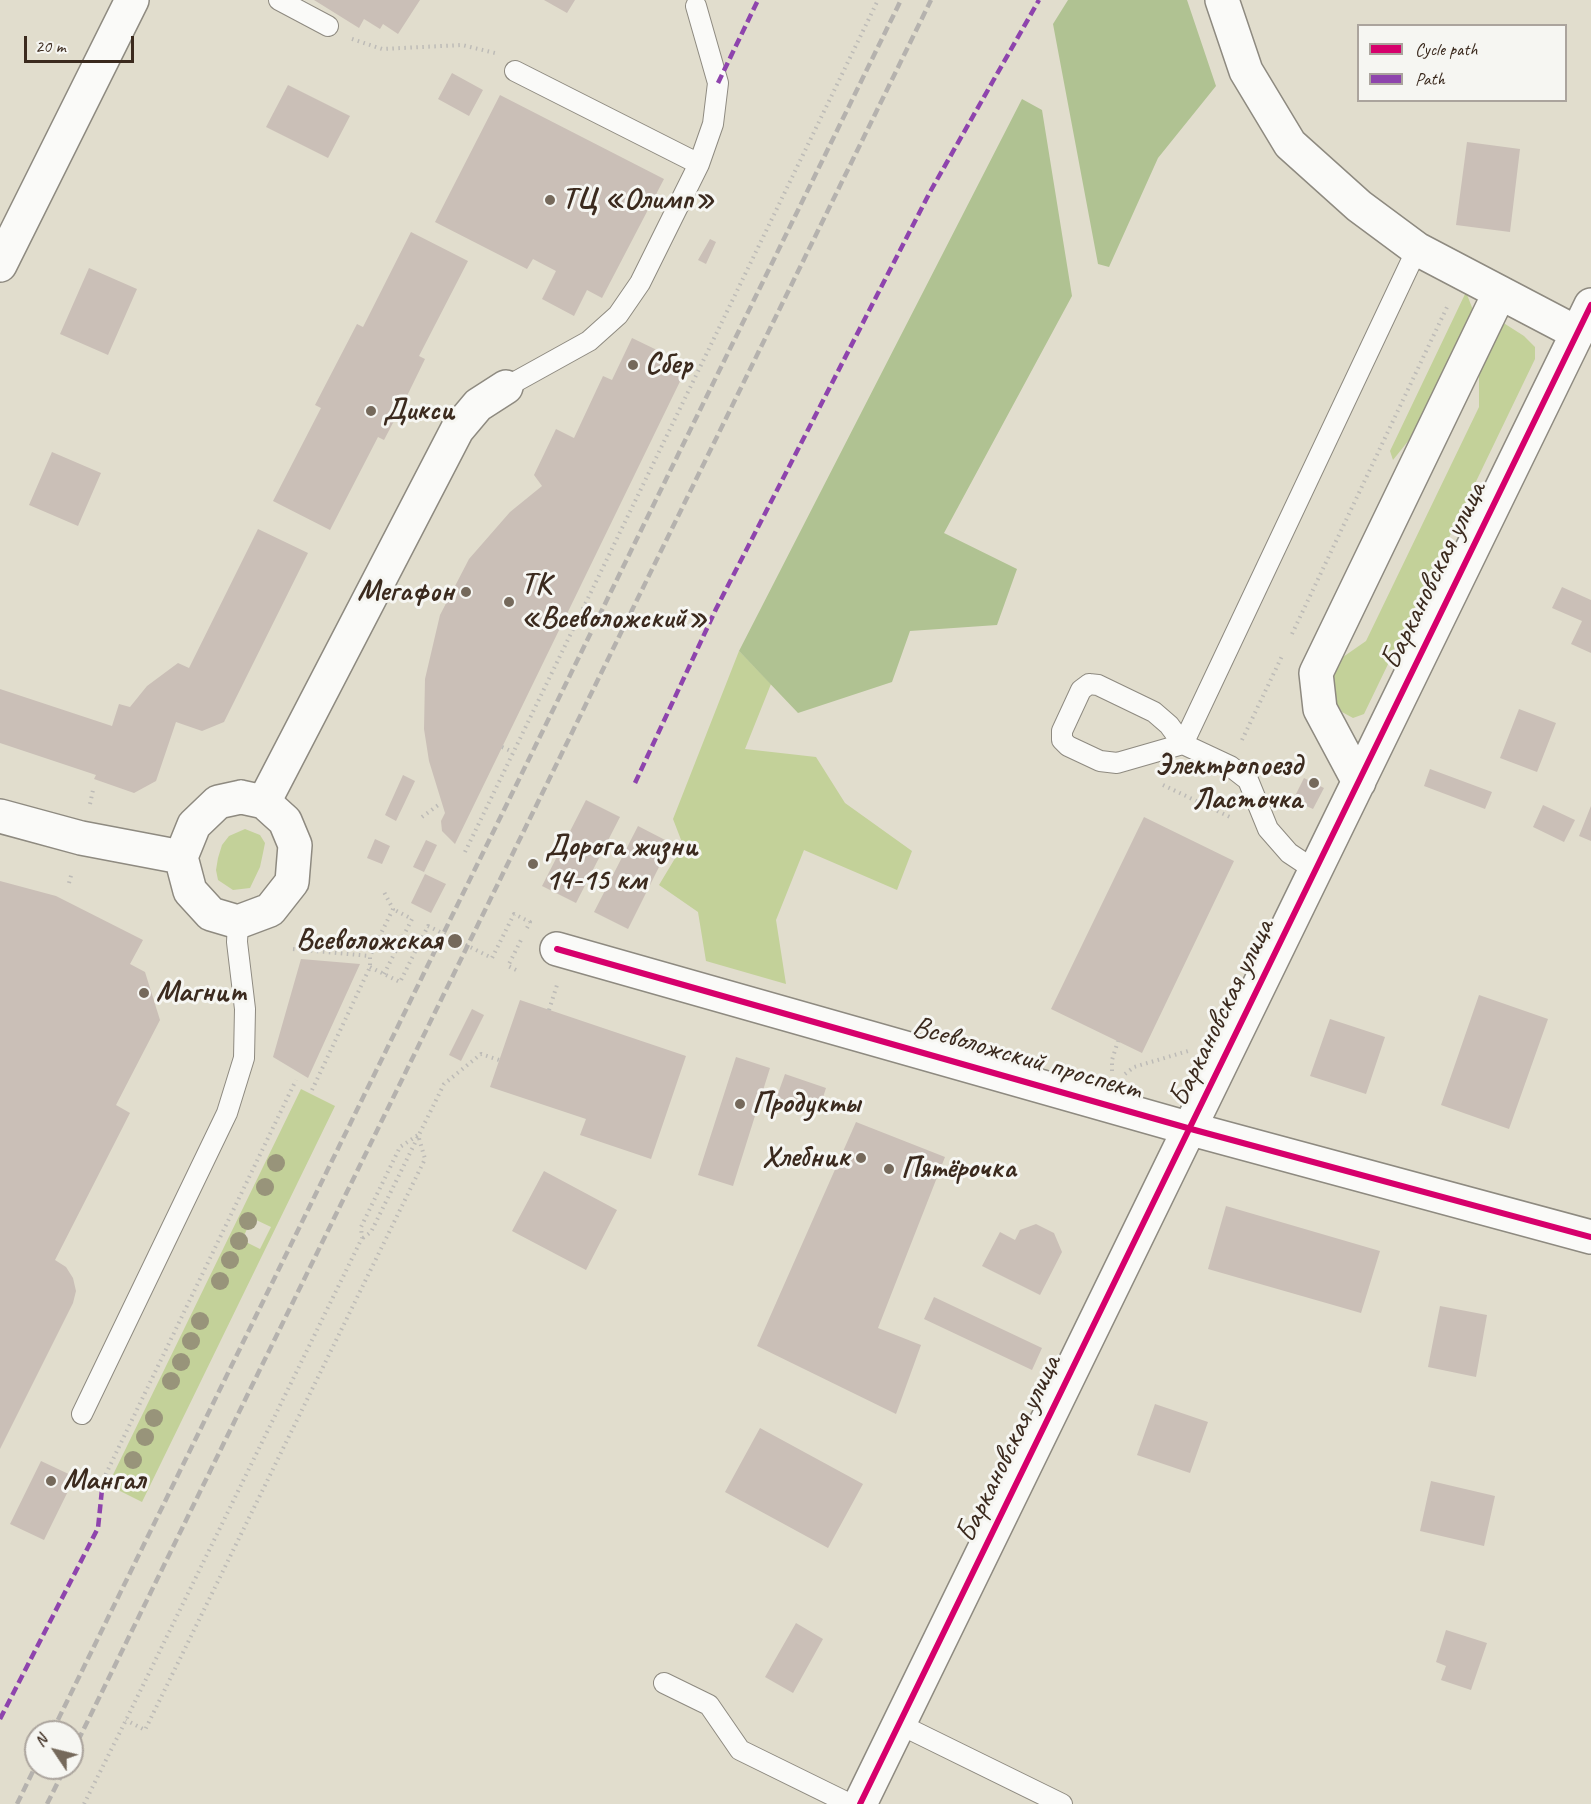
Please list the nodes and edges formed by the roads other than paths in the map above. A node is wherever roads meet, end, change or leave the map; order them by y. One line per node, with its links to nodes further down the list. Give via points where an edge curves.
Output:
1 (132, 0): 9 (street)
2 (279, 0): 5 (lane)
3 (1222, 0): 8 (street, via 1246,71 1290,144 1359,206)
4 (696, 6): 7 (lane, via 718,82 713,124)
5 (328, 27)
6 (515, 71): 7 (lane)
7 (699, 164): 12 (lane, via 640,283 618,315 590,341)
8 (1417, 249): 10 (street); 13 (lane)
9 (0, 264)
10 (1499, 294): 11 (street); 14 (street, via 1316,673 1320,710)
11 (1586, 325): 14 (street, Баркановская улица)
12 (506, 387): 15 (street, via 478,405 458,430)
13 (1183, 744): 13 (lane, via 1117,763 1100,762 1068,746 1062,740 1062,731 1082,690 1089,684 1154,712 1169,724); 18 (lane, via 1230,766 1248,780 1268,829 1289,853)
14 (1359, 782): 18 (street, Баркановская улица)
15 (264, 802): 17 (street, via 241,797 218,802 194,825); 19 (street, via 285,820 295,845 292,882 270,910)
16 (0, 816): 17 (street, via 81,838)
17 (181, 857): 19 (street, via 190,891 211,914)
18 (1316, 871): 21 (street, Баркановская улица)
19 (238, 922): 23 (lane, via 245,1009 244,1058 227,1113)
20 (557, 949): 21 (street, Всеволожский проспект)
21 (1191, 1129): 22 (street, Всеволожский проспект); 25 (street, Баркановская улица)
22 (1591, 1237)
23 (82, 1414)
24 (664, 1683): 26 (lane, via 709,1705 740,1750)
25 (899, 1724): 27 (street, Баркановская улица); 28 (lane)
26 (850, 1804)
27 (860, 1804)
28 (1062, 1804)

